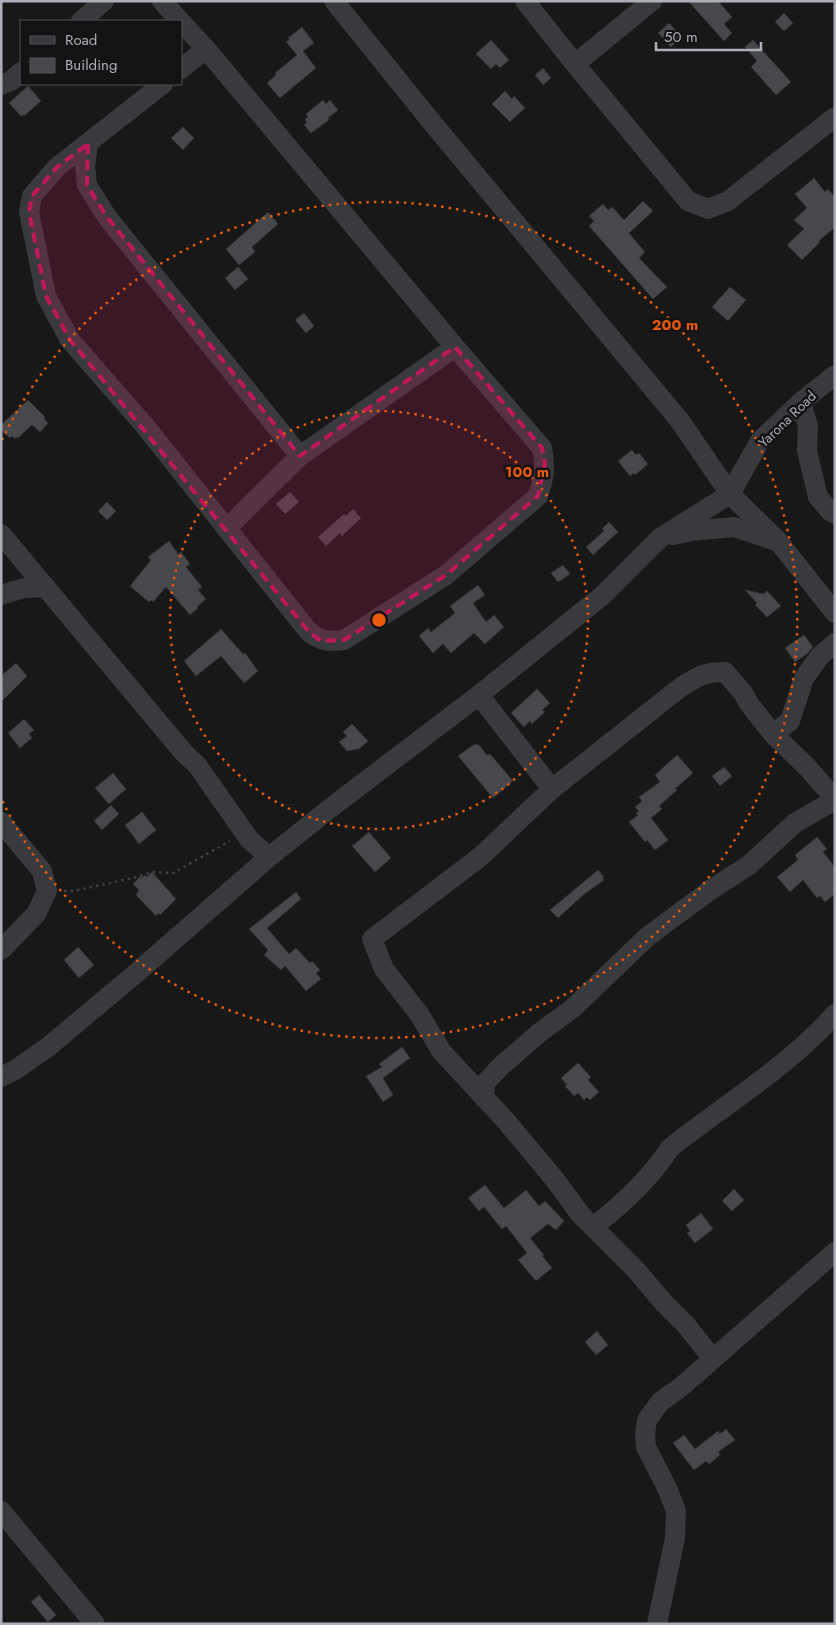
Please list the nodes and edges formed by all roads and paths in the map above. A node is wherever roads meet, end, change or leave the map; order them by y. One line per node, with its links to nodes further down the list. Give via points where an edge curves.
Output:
1 (104, 1): 6 (street)
2 (162, 1): 7 (street)
3 (334, 1): 21 (street, via 680,421)
4 (525, 1): 10 (street)
5 (652, 1): 10 (street)
6 (81, 20)
7 (179, 20)
8 (182, 23): 9 (street)
9 (206, 49): 11 (street); 17 (street)
10 (575, 64): 15 (street, via 688,201 708,209 728,201)
11 (182, 68)
12 (20, 73): 13 (street)
13 (1, 85)
14 (162, 85): 16 (street)
15 (835, 117)
16 (88, 144): 20 (street, via 87,185 107,217); 23 (street, via 57,167 32,196 29,212 46,296 70,340)
17 (455, 347): 20 (street); 23 (street, via 542,448 545,464 538,496 446,575 344,640 321,640 309,632)
18 (835, 375): 19 (street, Yarona Road)
19 (801, 402): 21 (street, Yarona Road, via 760,441); 22 (street, via 808,426 807,451 818,497)
20 (300, 456): 23 (street)
21 (730, 494): 25 (street); 26 (street)
22 (835, 514)
23 (228, 528)
24 (1, 534): 27 (street)
25 (660, 538): 26 (street, via 734,527); 31 (street, via 603,595)
26 (778, 541): 29 (street)
27 (46, 587): 28 (street, via 24,588); 36 (street, via 197,766)
28 (1, 595)
29 (835, 612)
30 (835, 643): 32 (street, via 820,656 804,678 790,721)
31 (479, 695): 33 (street); 37 (street)
32 (773, 734): 33 (street, via 725,672 710,672 681,687); 34 (street)
33 (552, 789): 42 (street, via 480,857 372,939 384,968 419,1014 442,1052)
34 (835, 799): 42 (street, via 795,824 749,864 647,937 573,1008 500,1067 485,1083)
35 (1, 822): 38 (street, via 42,871)
36 (249, 839): 37 (street); 38 (path, via 230,841 173,874 152,872 74,890)
37 (269, 857): 41 (street, via 48,1047)
38 (47, 891): 39 (street, via 36,914)
39 (1, 950)
40 (835, 1014): 43 (street, via 783,1063 670,1148 645,1182)
41 (1, 1077)
42 (484, 1098): 43 (street)
43 (593, 1227): 45 (street, via 636,1270)
44 (835, 1252): 45 (street)
45 (713, 1358): 48 (street, via 681,1388 660,1402 647,1420 646,1447 676,1511 675,1538)
46 (1, 1511): 47 (street)
47 (95, 1624)
48 (657, 1624)

